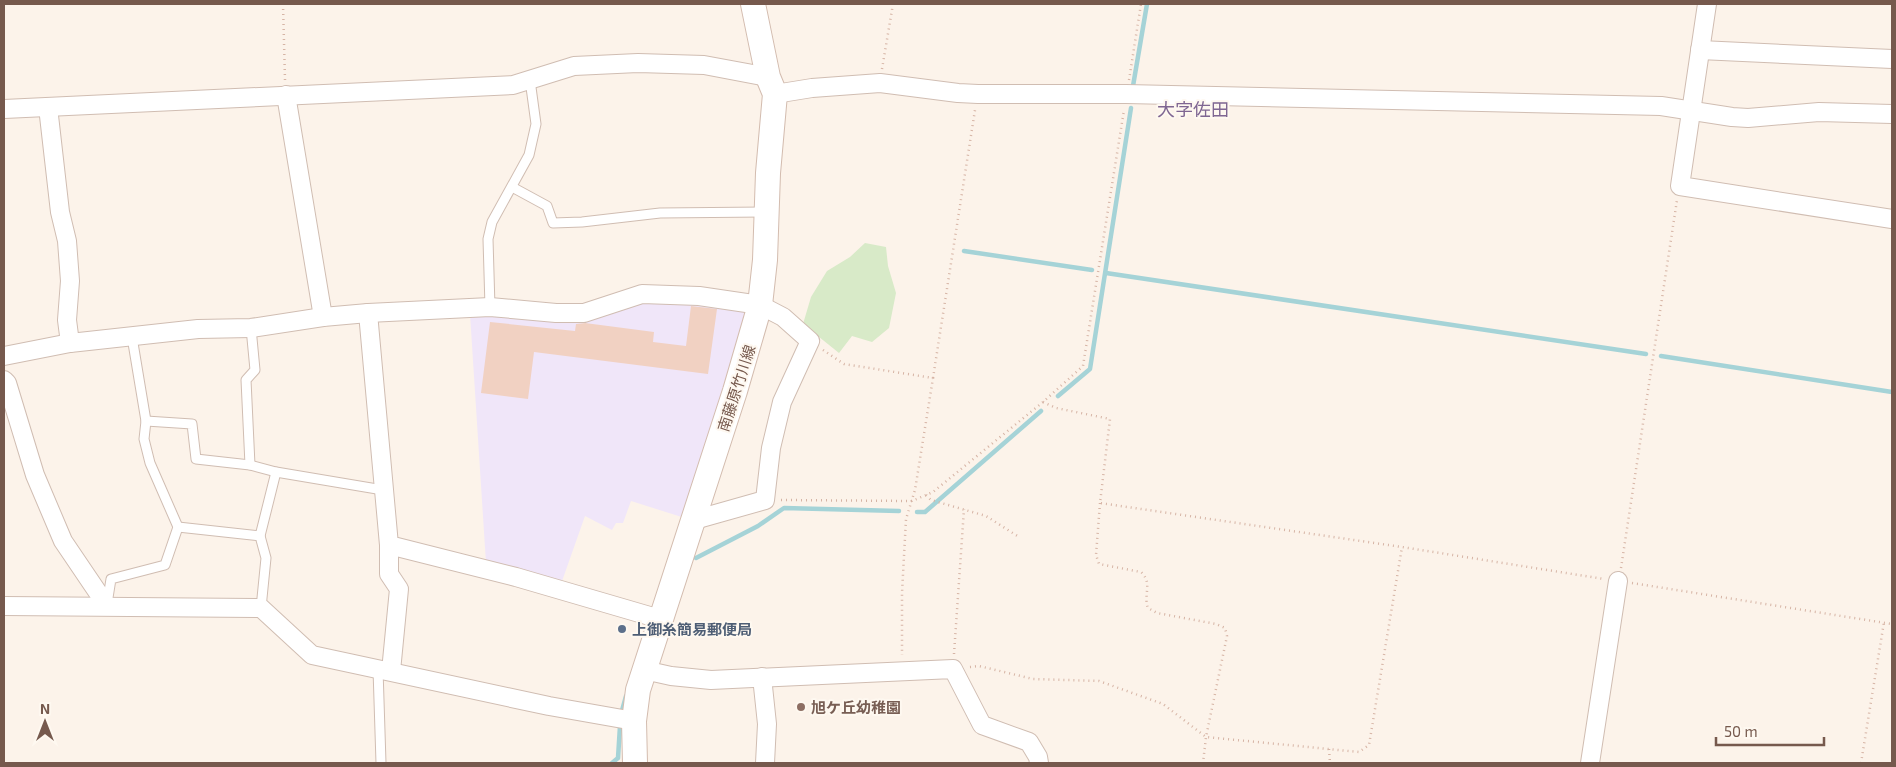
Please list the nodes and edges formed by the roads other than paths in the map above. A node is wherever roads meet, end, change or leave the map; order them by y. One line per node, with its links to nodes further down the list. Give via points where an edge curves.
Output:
1 (753, 4): 6 (main road, 南藤原竹川線)
2 (1707, 4): 3 (street)
3 (1700, 50): 4 (street); 10 (street)
4 (1892, 59)
5 (530, 80): 6 (street, via 574,66 638,63 704,65); 7 (street, via 514,85); 12 (lane, via 536,124 530,155)
6 (772, 86): 10 (street, via 812,88 884,83 978,94 1126,94 1660,106); 13 (main road, 南藤原竹川線)
7 (286, 95): 8 (street); 18 (street)
8 (48, 107): 9 (street); 21 (street, via 60,212 67,240)
9 (4, 109)
10 (1690, 111): 11 (street, via 1748,118 1819,112); 14 (street, via 1680,186)
11 (1892, 114)
12 (512, 187): 13 (lane, via 547,206 553,223 660,213); 16 (lane, via 492,222 488,239)
13 (766, 212): 15 (main road, 南藤原竹川線)
14 (1892, 219)
15 (760, 305): 16 (street, via 699,296 642,294 584,313); 28 (main road, 南藤原竹川線); 28 (street, via 783,318 810,341 782,402 771,448 765,500)
16 (490, 308): 17 (street)
17 (368, 313): 18 (street); 27 (street)
18 (323, 317): 19 (street)
19 (251, 328): 20 (street, via 198,329); 25 (lane, via 255,370 246,380)
20 (132, 337): 21 (street); 24 (lane)
21 (70, 343): 22 (street)
22 (4, 356)
23 (4, 380): 34 (street, via 35,474 63,542)
24 (146, 421): 25 (lane, via 192,424 196,460); 29 (lane, via 144,439 150,463)
25 (250, 465): 26 (lane)
26 (276, 472): 27 (lane); 30 (lane)
27 (383, 490): 31 (street)
28 (694, 520): 36 (main road, 南藤原竹川線)
29 (178, 527): 30 (lane); 34 (lane, via 166,565 111,580)
30 (260, 536): 35 (lane, via 266,558)
31 (389, 545): 36 (street, via 516,577); 37 (street, via 389,574 399,588)
32 (1618, 581): 45 (street)
33 (4, 606): 34 (street)
34 (107, 606): 35 (street)
35 (261, 608): 37 (street, via 312,655)
36 (660, 619): 38 (main road, 南藤原竹川線)
37 (384, 670): 40 (street); 41 (lane)
38 (644, 670): 39 (street, via 711,680); 40 (main road, 南藤原竹川線)
39 (762, 678): 43 (street, via 767,724); 44 (street, via 953,669 982,726 1029,742)
40 (634, 721): 42 (main road, 南藤原竹川線)
41 (381, 763)
42 (635, 763)
43 (765, 763)
44 (1039, 763)
45 (1590, 763)

